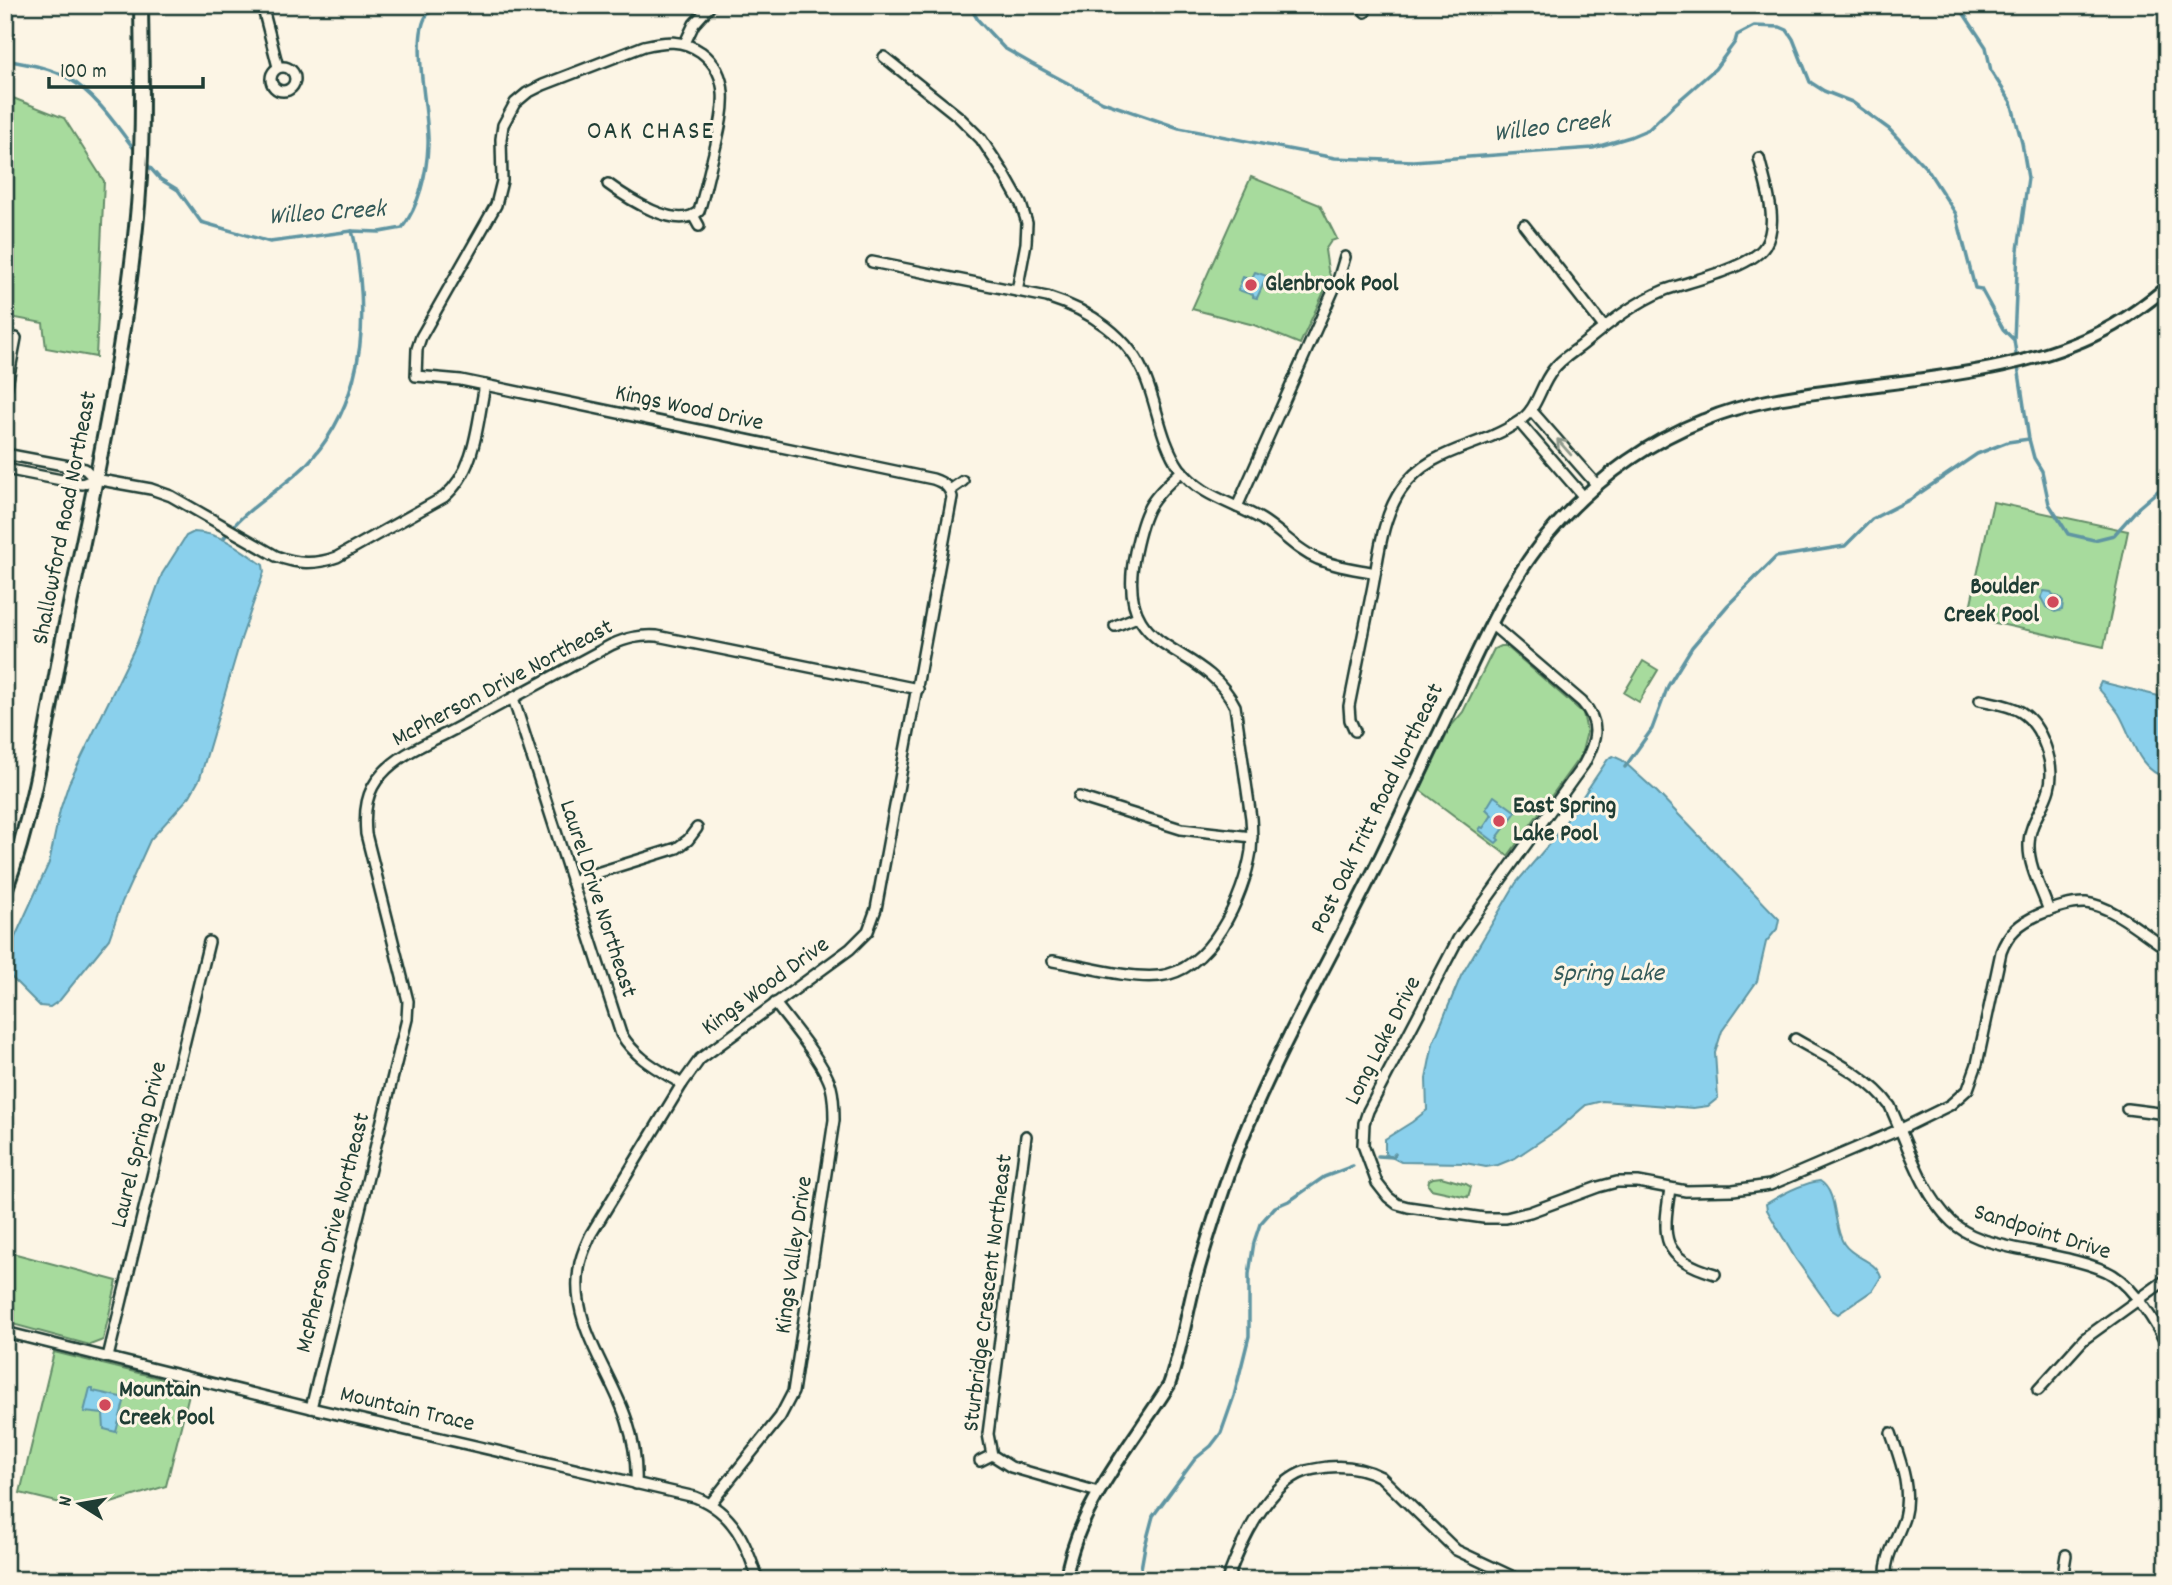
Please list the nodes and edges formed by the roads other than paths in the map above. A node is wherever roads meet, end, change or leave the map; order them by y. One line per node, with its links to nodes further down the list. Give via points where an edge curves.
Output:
1 (141, 5): 25 (main road, Shallowford Road Northeast, via 139,189 124,318)
2 (262, 5): 6 (street)
3 (711, 5): 4 (street)
4 (685, 43): 9 (street, via 717,70 724,102 702,201); 18 (street, Kings Wood Drive, via 643,46 543,85 515,103 503,125 502,181 496,205 417,349 416,376)
5 (884, 57): 15 (street, via 959,117 1003,172 1027,223)
6 (278, 67)
7 (1759, 158): 16 (street, via 1772,229 1758,255 1662,291)
8 (608, 184): 9 (street, via 655,211)
9 (694, 217): 11 (street)
10 (1524, 225): 16 (street)
11 (699, 226)
12 (1345, 257): 30 (street)
13 (872, 262): 15 (street)
14 (2167, 288): 27 (street, Post Oak Tritt Road Northeast, via 2114,325 2070,346 2016,362 1734,409 1674,433)
15 (1017, 291): 24 (street, via 1066,303 1105,325 1121,340 1146,379 1167,445)
16 (1604, 327): 20 (street, via 1553,370)
17 (16, 338): 19 (street)
18 (485, 385): 25 (street, via 467,469 453,489 326,561 305,564 286,560 171,496); 28 (street, Kings Wood Drive, via 944,482)
19 (5, 396)
20 (1531, 410): 21 (street); 27 (street, one-way to 20)
21 (1519, 422): 29 (street); 31 (street, via 1442,455 1408,481 1391,508)
22 (5, 454): 25 (street, via 85,469)
23 (5, 470): 25 (street, via 82,484)
24 (1182, 471): 30 (street, via 1205,492); 32 (street, via 1153,498 1141,524 1131,580)
25 (95, 479): 43 (main road, Shallowford Road Northeast, via 30,811)
26 (963, 481): 28 (street)
27 (1596, 484): 29 (street, Post Oak Tritt Road Northeast)
28 (950, 490): 35 (street, Kings Wood Drive, via 952,506)
29 (1583, 496): 33 (street, Post Oak Tritt Road Northeast, via 1530,559)
30 (1237, 507): 31 (street, via 1318,559)
31 (1375, 573): 38 (street, via 1349,706)
32 (1137, 617): 34 (street); 41 (street, via 1157,639 1207,671 1229,694 1238,718)
33 (1491, 624): 55 (street, Long Lake Drive, via 1591,713 1595,724 1592,749 1453,947 1368,1111 1363,1145 1382,1191 1397,1204 1420,1209 1506,1218 1617,1182); 68 (street, Post Oak Tritt Road Northeast, via 1251,1117 1210,1233 1169,1385)
34 (1115, 626)
35 (918, 689): 36 (street, McPherson Drive Northeast, via 641,635 611,645); 48 (street, Kings Wood Drive, via 868,931)
36 (513, 698): 42 (street, Laurel Drive Northeast); 63 (street, McPherson Drive Northeast, via 400,759 380,776 366,802 366,834 406,993 407,1019)
37 (1980, 700): 44 (street, via 2028,718 2050,759 2050,787 2028,847)
38 (1355, 731)
39 (1079, 797): 41 (street, via 1181,829)
40 (697, 828): 42 (street, via 677,848)
41 (1252, 837): 47 (street, via 1245,876 1223,925 1205,953 1187,967 1145,977)
42 (570, 881): 50 (street, Laurel Drive Northeast, via 621,1034 642,1059)
43 (5, 891)
44 (2049, 911): 46 (street, Long Lake Drive, via 2073,904 2098,906); 53 (street, Long Lake Drive, via 2022,923 2004,944 1968,1089 1950,1105)
45 (209, 942): 61 (street, Laurel Spring Drive)
46 (2167, 948)
47 (1053, 961)
48 (775, 1003): 50 (street, Kings Wood Drive, via 700,1059); 69 (street, Kings Valley Drive, via 825,1072 834,1120 793,1392 780,1417)
49 (1795, 1039): 53 (street, Sandpoint Drive, via 1874,1087)
50 (682, 1084): 67 (street, Kings Wood Drive, via 591,1234 579,1269 584,1324 627,1418 636,1456)
51 (2127, 1109): 52 (street)
52 (2167, 1114)
53 (1901, 1129): 55 (street, Long Lake Drive, via 1770,1185); 58 (street, Sandpoint Drive, via 1930,1195 1954,1224 1980,1239 2110,1273)
54 (1027, 1136): 65 (street, Sturbridge Crescent Northeast, via 988,1434)
55 (1670, 1189): 56 (street, via 1665,1222 1670,1247 1685,1263)
56 (1715, 1274)
57 (2167, 1279): 58 (street)
58 (2138, 1300): 60 (street, Sandpoint Drive); 62 (street, via 2084,1339)
59 (5, 1332): 61 (street, Mountain Trace)
60 (2167, 1346)
61 (108, 1357): 63 (street, Mountain Trace)
62 (2038, 1390)
63 (311, 1408): 67 (street, Mountain Trace)
64 (1891, 1433): 75 (street, via 1907,1497 1888,1553)
65 (992, 1455): 66 (street, Sturbridge Crescent Northeast); 68 (street, Sturbridge Crescent Northeast, via 1011,1467)
66 (980, 1461)
67 (636, 1484): 69 (street, Mountain Trace)
68 (1098, 1492): 72 (street, Post Oak Tritt Road Northeast, via 1077,1533)
69 (711, 1503): 71 (street, via 748,1549)
70 (2067, 1555): 76 (street)
71 (758, 1580)
72 (1066, 1580)
73 (1227, 1580): 74 (street, via 1253,1524 1278,1490 1304,1472 1340,1466 1381,1477 1456,1550)
74 (1520, 1580)
75 (1886, 1580)
76 (2062, 1580)

